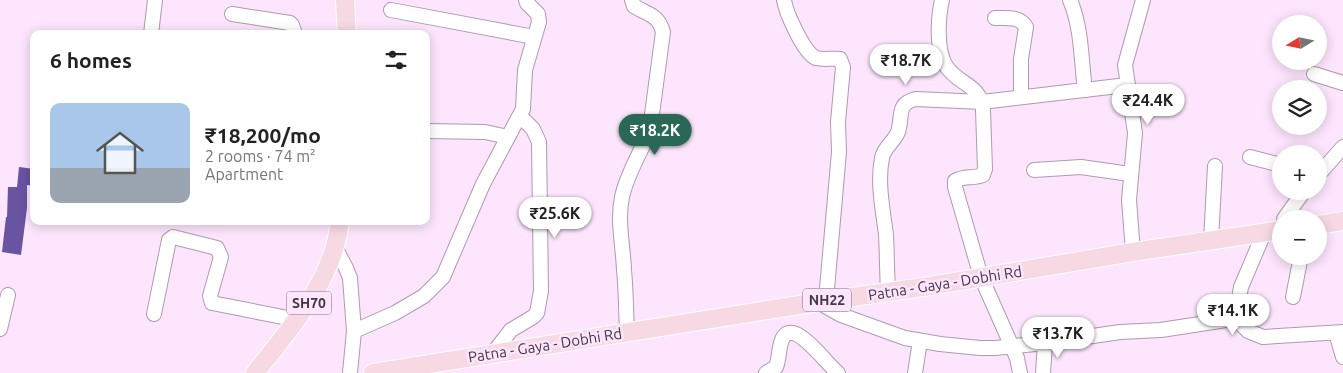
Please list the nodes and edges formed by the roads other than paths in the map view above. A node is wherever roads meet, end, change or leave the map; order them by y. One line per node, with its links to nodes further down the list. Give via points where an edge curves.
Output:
1 (155, 0): 12 (street)
2 (345, 0): 14 (main road)
3 (526, 0): 15 (street, via 539,18)
4 (632, 0): 51 (street, via 634,6 661,23 663,32 650,128 624,188 620,206)
5 (784, 0): 45 (street, via 787,14 807,50 815,58 840,59 843,66 839,152)
6 (942, 0): 21 (street, via 939,22 942,58 955,77 974,89)
7 (1070, 0): 19 (street, via 1079,27)
8 (1144, 0): 18 (street, via 1125,65)
9 (391, 10): 15 (street)
10 (232, 14): 13 (street, via 286,22)
11 (995, 18): 20 (street, via 1017,19 1026,27 1021,59)
12 (151, 30)
13 (293, 30)
14 (347, 30)
15 (534, 37): 22 (street, via 525,70 525,101)
16 (1314, 74): 17 (street)
17 (1343, 83)
18 (1127, 85): 19 (street); 31 (street, via 1134,133)
19 (1085, 90): 20 (street)
20 (1021, 97): 21 (street)
21 (982, 102): 41 (street, via 985,169 978,177 958,179 954,187); 42 (street, via 916,99 903,107 898,131 884,150 882,159 880,186)
22 (520, 116): 24 (street); 56 (street, via 533,129 539,142 541,291 537,313 511,330)
23 (430, 131): 24 (street, via 485,132)
24 (508, 137): 50 (street, via 483,184 443,277 424,296)
25 (1343, 147): 28 (street)
26 (1250, 157): 27 (street)
27 (1272, 163)
28 (1327, 165)
29 (1215, 166): 37 (street)
30 (1034, 170): 31 (street, via 1081,167)
31 (1130, 174): 39 (street, via 1129,217)
32 (1343, 222): 33 (main road)
33 (1327, 224)
34 (339, 225): 38 (main road, SH70)
35 (1272, 228): 37 (main road, Patna - Gaya - Dobhi Rd / NH22)
36 (1272, 235): 47 (street, via 1241,287 1237,310)
37 (1210, 241): 39 (main road, Patna - Gaya - Dobhi Rd / NH22)
38 (335, 247): 48 (main road, SH70, via 318,287); 50 (street, via 350,278)
39 (1133, 252): 41 (main road, Patna - Gaya - Dobhi Rd / NH22)
40 (1299, 265): 44 (street)
41 (981, 277): 42 (main road, Patna - Gaya - Dobhi Rd / NH22); 55 (street)
42 (888, 292): 45 (main road, Patna - Gaya - Dobhi Rd / NH22)
43 (8, 295): 49 (street)
44 (1293, 297)
45 (822, 301): 51 (main road, Patna - Gaya - Dobhi Rd / NH22); 53 (street, via 835,312)
46 (154, 314): 48 (street, via 169,240 174,238 219,251 221,257 210,296 212,303)
47 (1239, 318): 52 (street, via 1248,331 1263,338); 54 (street)
48 (298, 320): 58 (main road, SH70)
49 (0, 329)
50 (354, 331): 59 (street)
51 (627, 332): 56 (main road, Patna - Gaya - Dobhi Rd / NH22)
52 (1340, 332): 57 (street)
53 (920, 341): 55 (street, via 980,348); 63 (street)
54 (1045, 343): 55 (street); 65 (street)
55 (1012, 346): 64 (street)
56 (494, 352): 60 (main road, Patna - Gaya - Dobhi Rd / NH22)
57 (1343, 358)
58 (255, 373)
59 (350, 373)
60 (373, 373)
61 (766, 373): 62 (street, via 776,366 783,338 791,333 808,341)
62 (838, 373)
63 (915, 373)
64 (1020, 373)
65 (1043, 373)

